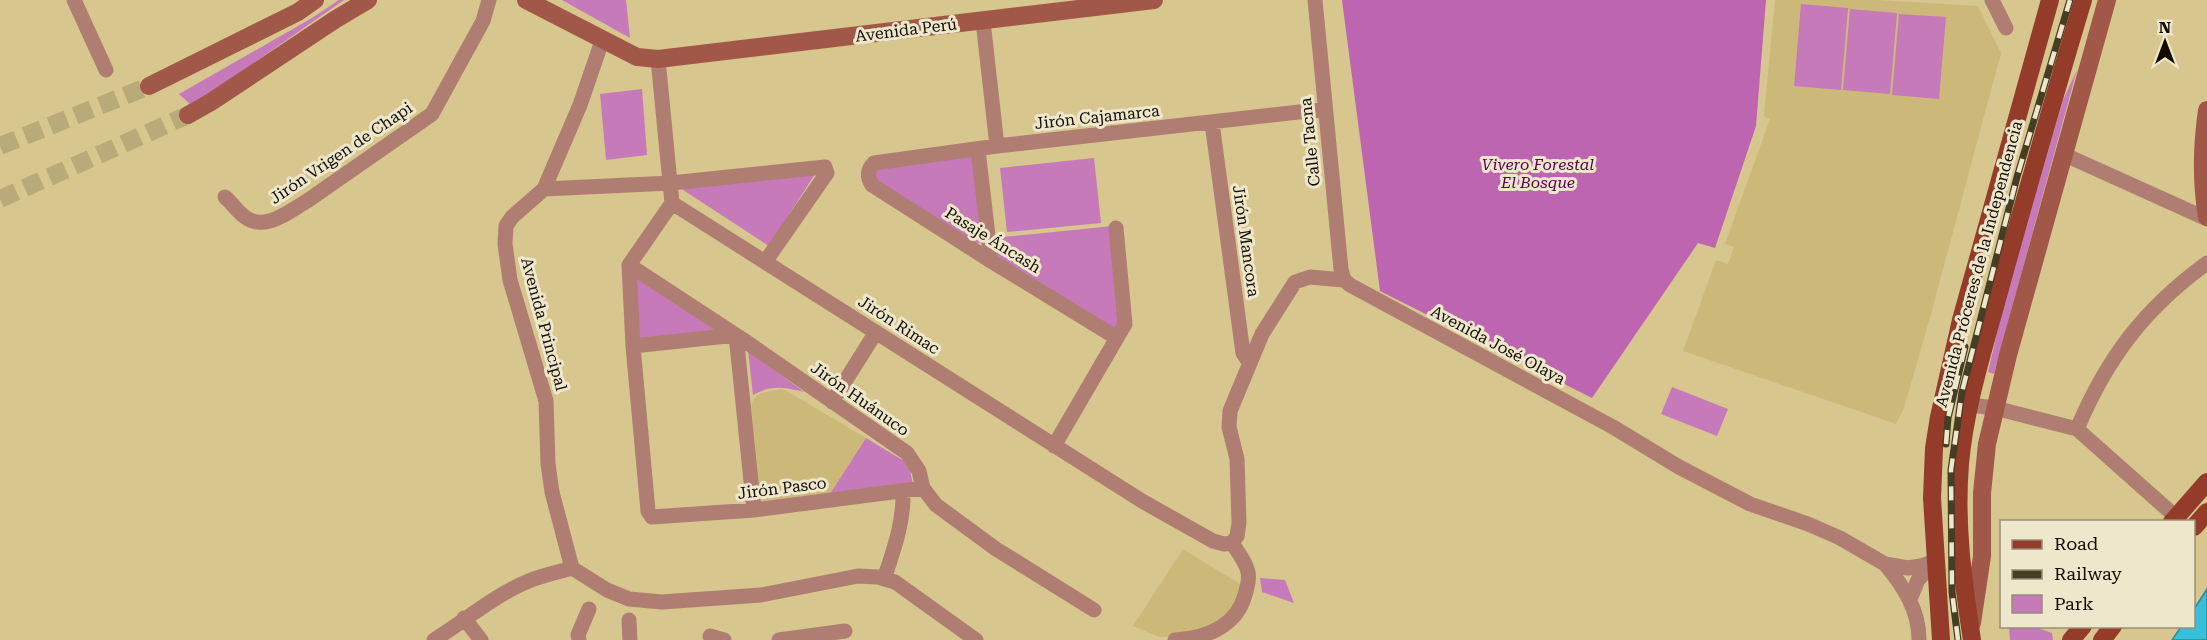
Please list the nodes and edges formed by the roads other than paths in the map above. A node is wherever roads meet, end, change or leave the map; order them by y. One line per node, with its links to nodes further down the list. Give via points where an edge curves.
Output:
1 (74, 0): 16 (street)
2 (315, 0): 17 (main road)
3 (368, 0): 20 (main road)
4 (489, 0): 28 (street, Jirón Vrigen de Chapi, via 483,21 432,114 307,201 268,222 247,219)
5 (526, 0): 14 (main road, Avenida Perú)
6 (1154, 0): 12 (main road, Avenida Perú)
7 (1315, 0): 18 (street, Calle Tacna)
8 (1992, 0): 13 (street)
9 (2050, 0): 55 (main road, Avenida Próceres de la Independencia, via 1945,386 1933,470)
10 (2083, 0): 43 (main road, Avenida Próceres de la Independencia, via 2017,225)
11 (2107, 0): 24 (main road, Avenida Próceres de la Independencia)
12 (983, 21): 15 (main road, Avenida Perú); 22 (street)
13 (2006, 28)
14 (602, 41): 15 (main road, Avenida Perú, via 637,57); 27 (street, Avenida Principal)
15 (658, 59): 26 (street)
16 (105, 70)
17 (149, 86)
18 (1325, 109): 21 (street, Jirón Cajamarca); 36 (street, Calle Tacna)
19 (2207, 110): 30 (main road, via 2203,163)
20 (188, 115)
21 (1212, 123): 22 (street, Jirón Cajamarca); 41 (street, Jirón Mancora, via 1243,353)
22 (997, 146): 23 (street, Jirón Cajamarca)
23 (978, 150): 25 (street, Jirón Cajamarca); 32 (street)
24 (2063, 154): 30 (street); 44 (main road, Avenida Próceres de la Independencia)
25 (874, 163): 32 (street, Pasaje Áncash, via 868,174 872,185)
26 (671, 183): 27 (street); 29 (street); 33 (street, via 825,167 827,173)
27 (544, 189): 57 (street, Avenida Principal, via 512,217 506,226 505,244 510,280 546,401 552,492)
28 (225, 196)
29 (672, 203): 33 (street, Jirón Rimac); 35 (street)
30 (2207, 218)
31 (1116, 228): 39 (street, via 1125,324)
32 (991, 261): 39 (street, Pasaje Áncash)
33 (765, 262): 37 (street, Jirón Rimac)
34 (2207, 263): 45 (street, via 2161,300 2130,334 2091,396)
35 (629, 265): 38 (street, Jirón Huánuco); 40 (street)
36 (1344, 280): 41 (street, Avenida José Olaya, via 1310,278 1295,282); 56 (street, Avenida José Olaya, via 1707,482 1750,504 1840,538)
37 (876, 332): 42 (street); 46 (street, Jirón Rimac)
38 (736, 335): 40 (street); 42 (street, Jirón Huánuco); 50 (street)
39 (1117, 338): 46 (street)
40 (633, 346): 50 (street, Jirón Pasco, via 648,511 652,517)
41 (1249, 362): 54 (street, Avenida José Olaya, via 1229,420 1238,467 1239,532)
42 (832, 402): 48 (street, Jirón Huánuco, via 907,453 919,471)
43 (1970, 405): 44 (street); 67 (main road, Avenida Próceres de la Independencia, via 1960,464 1958,517)
44 (1995, 408): 45 (street); 67 (main road, Avenida Próceres de la Independencia, via 1983,475 1982,556)
45 (2077, 429): 52 (street)
46 (1054, 446): 54 (street, Jirón Rimac, via 1213,541)
47 (2207, 482): 52 (main road)
48 (923, 488): 49 (street, Jirón Pasco); 61 (street, Jirón Huánuco, via 936,505 996,549)
49 (903, 491): 50 (street, Jirón Pasco); 58 (street, via 904,513)
50 (754, 510)
51 (2207, 512): 53 (main road)
52 (2174, 519)
53 (2195, 525)
54 (1232, 543): 74 (street, via 1248,570 1242,604 1234,617 1211,633)
55 (1935, 561): 56 (street, Avenida José Olaya, via 1908,568); 59 (street, via 1918,580); 76 (main road, Avenida Próceres de la Independencia)
56 (1886, 564): 59 (street)
57 (572, 568): 58 (street, via 629,599 662,602 761,595 858,576); 62 (street, via 531,580)
58 (884, 579): 73 (street, via 903,587)
59 (1910, 599): 75 (street, via 1919,626)
60 (589, 609): 70 (street)
61 (1094, 610)
62 (464, 618): 68 (street); 69 (street)
63 (629, 621): 71 (street)
64 (2082, 628): 77 (main road)
65 (2112, 628): 78 (main road)
66 (845, 631): 72 (street)
67 (1972, 635)
68 (434, 640)
69 (481, 640)
70 (579, 640)
71 (630, 640)
72 (779, 640)
73 (976, 640)
74 (1175, 640)
75 (1919, 640)
76 (1941, 640)
77 (2071, 640)
78 (2102, 640)

